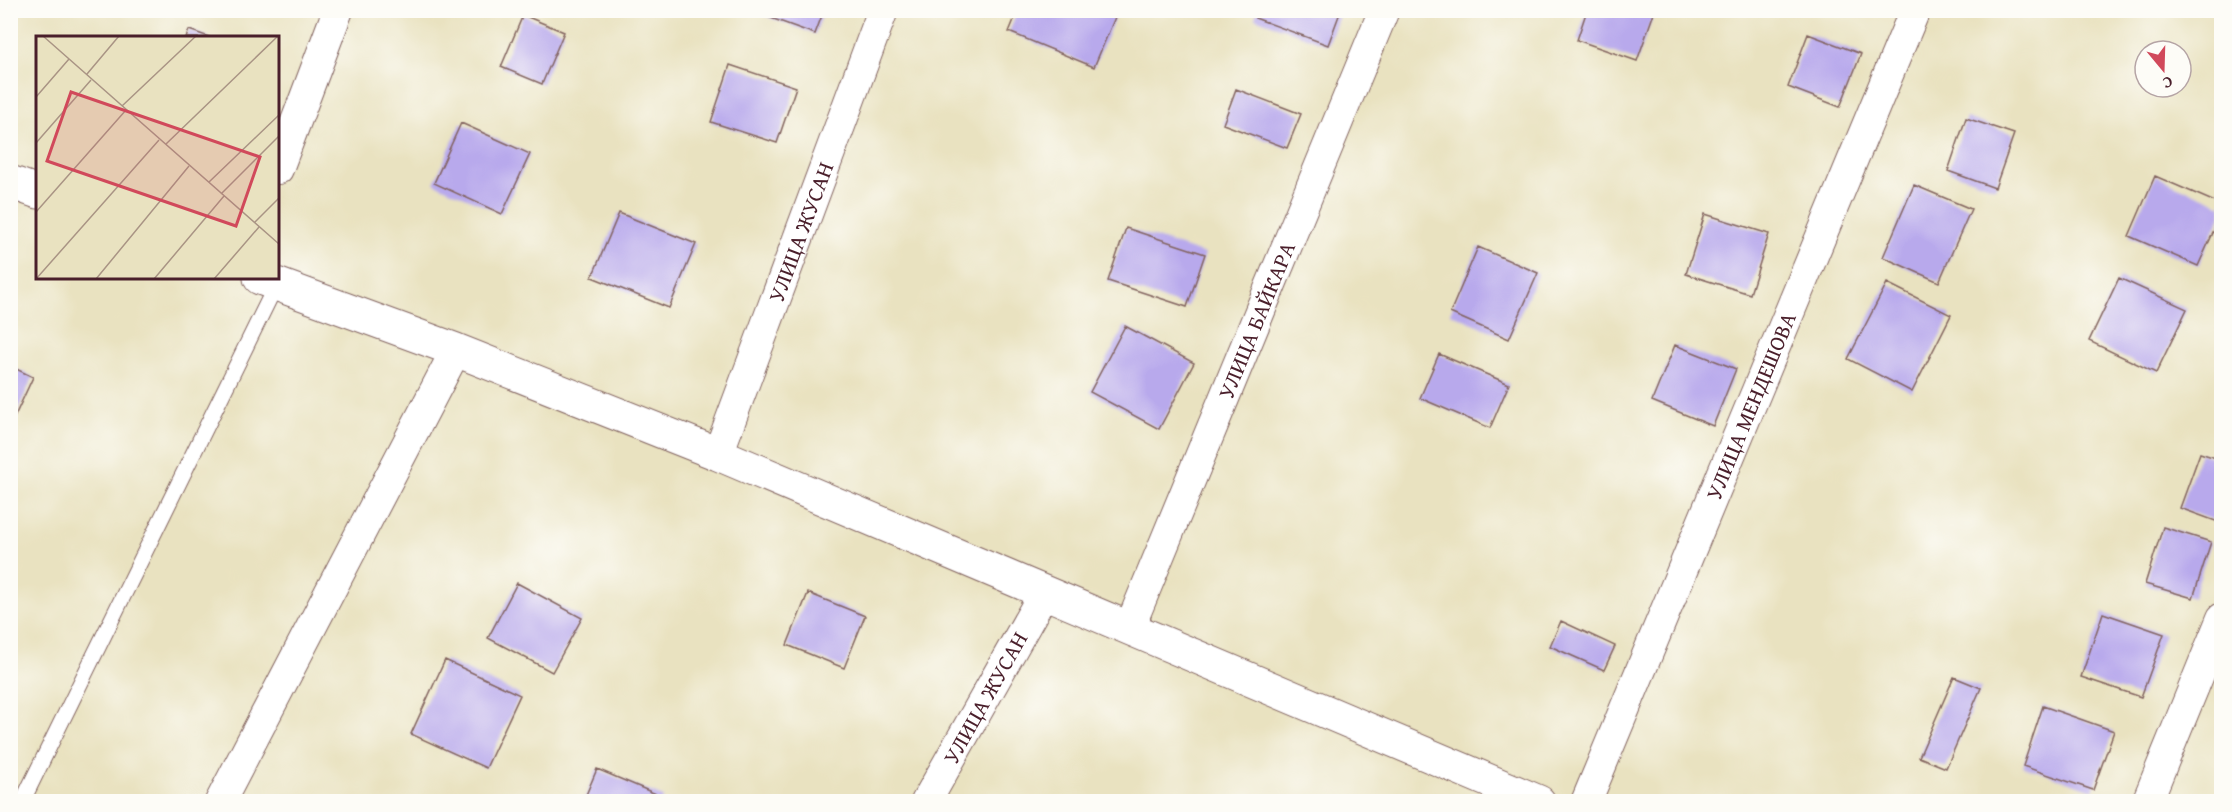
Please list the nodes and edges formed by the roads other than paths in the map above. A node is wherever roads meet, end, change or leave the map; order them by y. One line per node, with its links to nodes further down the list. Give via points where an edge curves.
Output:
1 (338, 10): 5 (street)
2 (883, 10): 10 (street, УЛИЦА ЖУСАН)
3 (1384, 10): 13 (street, УЛИЦА БАЙКАРА)
4 (1915, 10): 18 (street, УЛИЦА МЕНДЕШОВА)
5 (279, 165)
6 (10, 182): 7 (main road)
7 (36, 191)
8 (268, 280): 9 (main road); 14 (lane)
9 (456, 350): 10 (main road); 15 (street)
10 (718, 454): 11 (main road)
11 (1044, 593): 13 (main road); 16 (street, УЛИЦА ЖУСАН)
12 (2222, 618): 19 (street)
13 (1129, 628): 17 (main road)
14 (22, 801)
15 (220, 801)
16 (926, 801)
17 (1539, 801)
18 (1586, 801)
19 (2147, 801)

